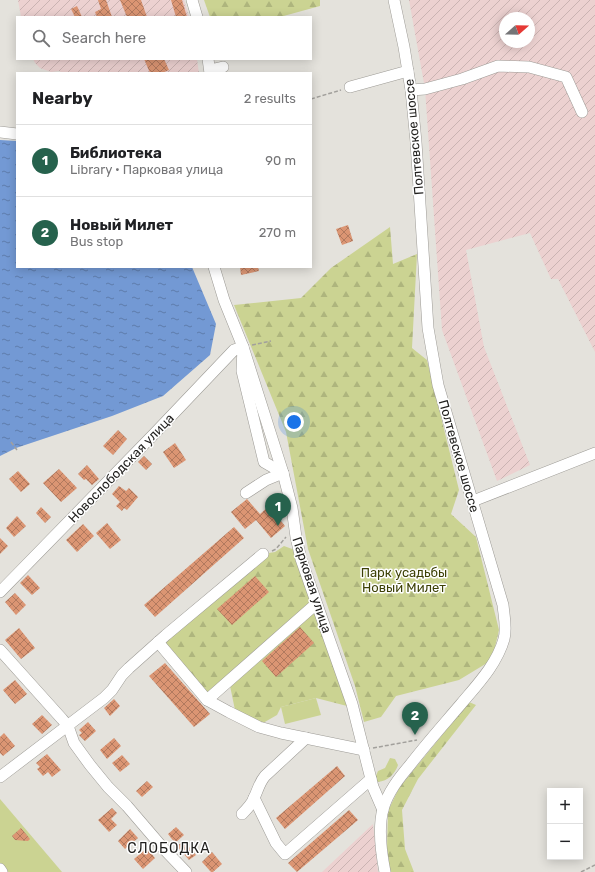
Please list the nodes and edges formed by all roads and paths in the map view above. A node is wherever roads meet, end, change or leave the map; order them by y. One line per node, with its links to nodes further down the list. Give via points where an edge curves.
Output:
1 (192, 0): 3 (street)
2 (394, 0): 6 (street, Полтевское шоссе)
3 (197, 16)
4 (208, 60): 7 (street)
5 (223, 67): 7 (street)
6 (408, 71): 8 (street); 9 (street, Полтевское шоссе)
7 (210, 72)
8 (350, 87): 10 (path)
9 (411, 90): 11 (street, via 462,79 498,66 529,67 566,77); 22 (street, Полтевское шоссе, via 428,328 438,385)
10 (312, 99)
11 (582, 112)
12 (0, 132): 13 (street)
13 (16, 134)
14 (214, 268): 16 (street, Парковая улица)
15 (271, 341): 16 (path)
16 (243, 347): 20 (street, Парковая улица); 25 (street, Новослободская улица, via 234,350)
17 (11, 442): 18 (path)
18 (17, 450)
19 (595, 453): 22 (street, via 513,479)
20 (283, 473): 21 (street, via 266,480); 23 (street, Парковая улица, via 292,508)
21 (246, 494)
22 (473, 501): 37 (street, Полтевское шоссе, via 503,606 504,638 487,672 396,783)
23 (295, 534): 24 (path, via 287,537 276,549); 26 (street, Парковая улица)
24 (263, 554): 27 (street)
25 (0, 592)
26 (316, 604): 29 (street); 33 (street, Парковая улица, via 352,704)
27 (158, 642): 29 (street); 30 (street, via 122,675 104,698)
28 (0, 650): 30 (street)
29 (207, 700): 31 (street, via 259,727)
30 (68, 726): 34 (street); 42 (street, via 74,743 90,765)
31 (306, 738): 33 (street); 36 (street, via 265,776 259,783)
32 (416, 741): 33 (path)
33 (364, 750): 35 (street, Парковая улица)
34 (0, 777)
35 (371, 779): 36 (street, via 285,854 276,843); 37 (street, Парковая улица)
36 (254, 798): 38 (street)
37 (382, 810): 43 (street, Полтевское шоссе, via 381,833)
38 (242, 814)
39 (595, 865): 44 (path)
40 (0, 869): 41 (street)
41 (2, 872)
42 (186, 872)
43 (385, 872)
44 (581, 872)

